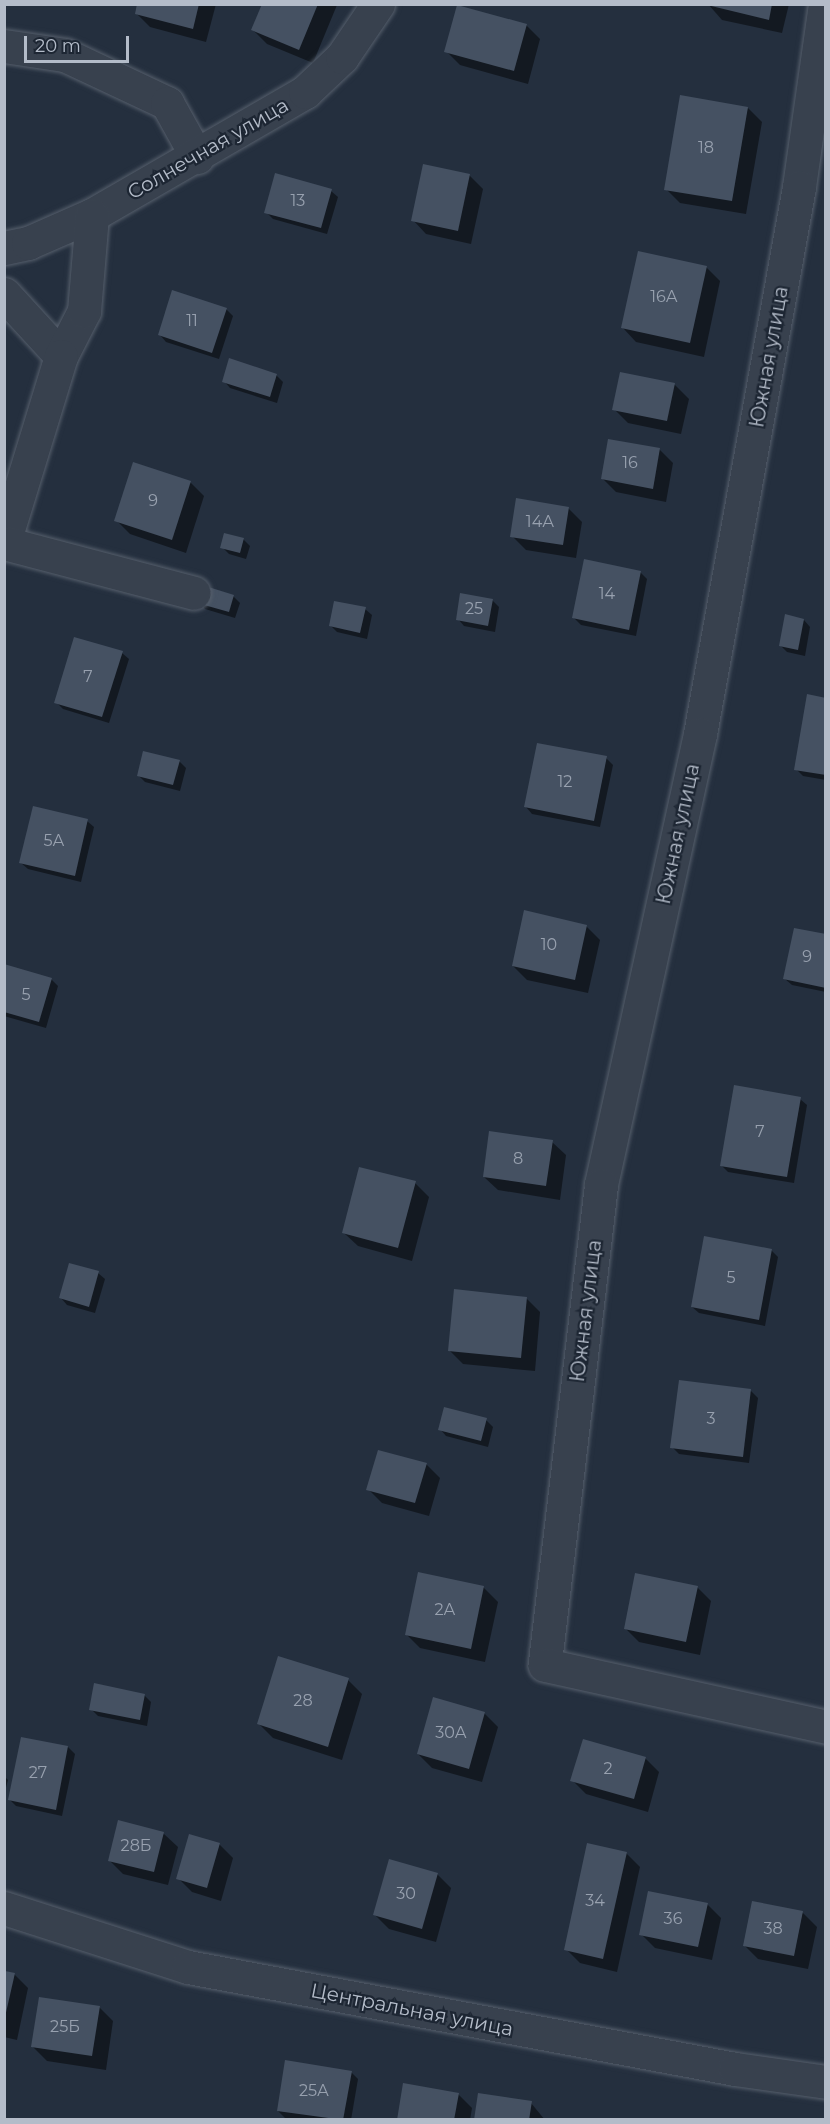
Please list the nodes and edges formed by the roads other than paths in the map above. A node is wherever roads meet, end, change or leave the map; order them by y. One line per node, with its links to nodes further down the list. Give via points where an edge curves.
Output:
1 (378, 4): 4 (street, Солнечная улица, via 342,57 305,92)
2 (825, 4): 11 (street, Южная улица, via 799,187 700,734 601,1185 545,1665)
3 (4, 46): 4 (street, via 65,55 167,103)
4 (196, 157): 5 (street, Солнечная улица)
5 (92, 215): 6 (street, Солнечная улица, via 28,243); 8 (street, via 84,311)
6 (4, 248)
7 (4, 294): 8 (street)
8 (61, 356): 9 (street)
9 (4, 543): 10 (street)
10 (194, 593)
11 (825, 1727)
12 (4, 1908): 13 (street, Центральная улица, via 188,1967 607,2046)
13 (825, 2082)

